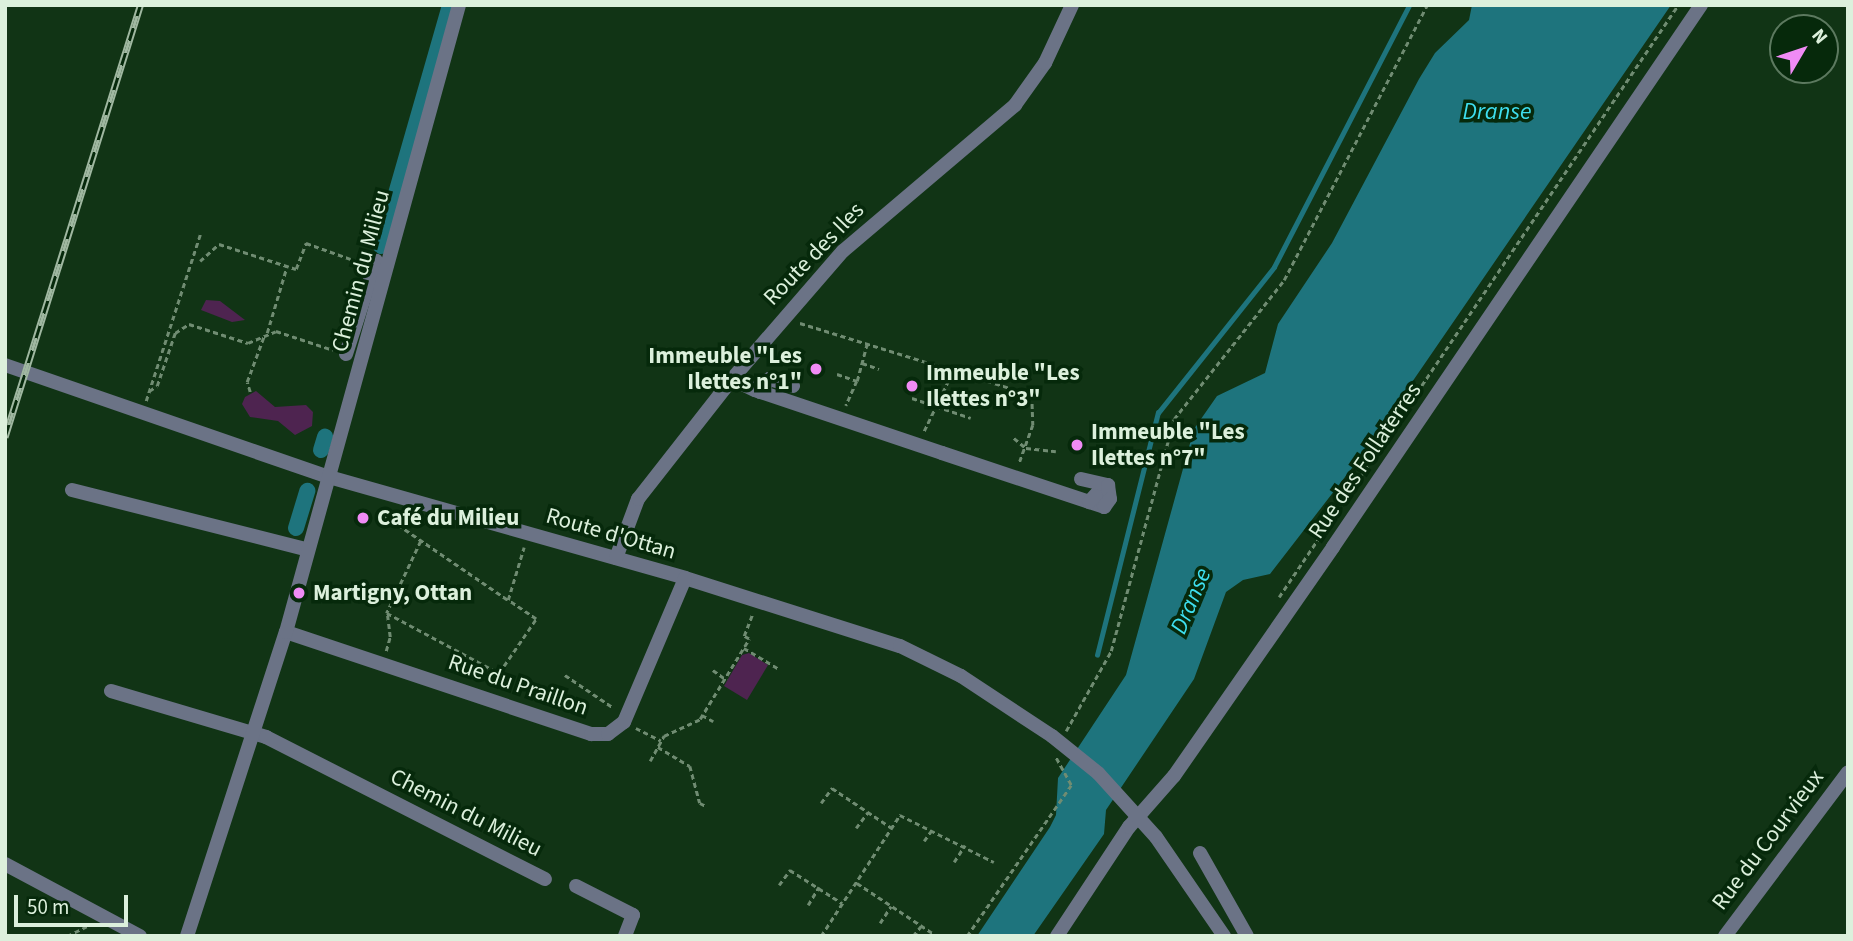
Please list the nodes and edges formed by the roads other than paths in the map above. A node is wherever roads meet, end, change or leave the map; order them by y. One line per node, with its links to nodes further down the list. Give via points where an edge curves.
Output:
1 (459, 5): 10 (street, Chemin du Milieu)
2 (1072, 5): 7 (street, Route des Iles, via 1045,63 1014,105 843,251)
3 (1701, 5): 27 (street, Rue des Follaterres, via 1334,547 1178,769 1129,827)
4 (376, 261): 5 (street)
5 (346, 354)
6 (5, 365): 10 (street, Route d'Ottan)
7 (732, 379): 9 (street); 14 (street, Route des Iles, via 638,499)
8 (793, 386): 9 (street, via 769,379)
9 (760, 392): 11 (street, via 1089,502 1099,491 1104,507 1110,499 1108,485)
10 (329, 477): 13 (street, Chemin du Milieu); 14 (street, Route d'Ottan)
11 (1081, 480)
12 (72, 490): 13 (street)
13 (306, 549): 16 (street, Chemin du Milieu)
14 (616, 558): 15 (street, Route d'Ottan)
15 (685, 578): 16 (street, Rue du Praillon, via 625,719 608,734 591,734); 28 (street, Route d'Ottan, bridge, via 900,646 961,676 1060,743 1120,795 1156,837)
16 (286, 632): 18 (street, Chemin du Milieu)
17 (111, 691): 18 (street, Chemin du Milieu)
18 (253, 733): 22 (street, Chemin du Milieu); 25 (street, Chemin du Milieu)
19 (1848, 772): 30 (street, Rue du Courvieux)
20 (1200, 853): 29 (street)
21 (5, 864): 24 (street)
22 (545, 879)
23 (576, 886): 26 (street, via 634,915)
24 (140, 936)
25 (187, 936)
26 (625, 936)
27 (1057, 936)
28 (1224, 936)
29 (1247, 936)
30 (1725, 936)

